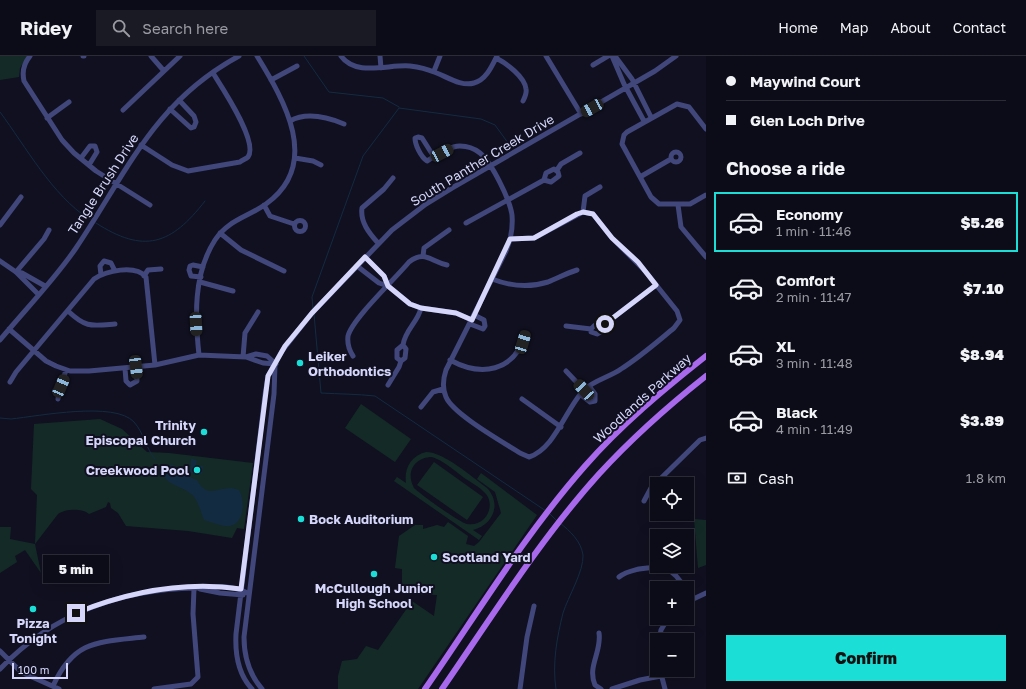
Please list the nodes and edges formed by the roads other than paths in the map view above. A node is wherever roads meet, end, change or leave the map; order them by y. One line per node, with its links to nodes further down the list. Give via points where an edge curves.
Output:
1 (30, 56): 30 (street, via 23,73 25,83)
2 (151, 56): 17 (street)
3 (180, 56): 17 (street)
4 (239, 56): 19 (street, Tangle Brush Drive)
5 (257, 56): 20 (street)
6 (341, 56): 16 (street, via 352,65)
7 (380, 56): 16 (street)
8 (440, 56): 18 (street)
9 (546, 56): 28 (street)
10 (608, 56): 14 (street)
11 (614, 56): 21 (street); 22 (street, via 613,60)
12 (676, 56): 21 (street, South Panther Creek Drive)
13 (496, 57): 18 (street, via 486,76 473,84 460,82); 24 (street, via 510,66 525,85 526,94)
14 (593, 65)
15 (297, 66): 20 (street)
16 (381, 68): 18 (street, via 410,66)
17 (164, 71): 27 (street)
18 (434, 71)
19 (213, 73): 23 (street, Tangle Brush Drive); 35 (street, via 237,112 249,145 250,152 247,158 240,162 188,171 172,165)
20 (271, 80): 31 (street)
21 (634, 84): 22 (street, South Panther Creek Drive); 29 (street)
22 (626, 88): 28 (street, South Panther Creek Drive); 32 (street)
23 (179, 100): 26 (street, Tangle Brush Drive); 26 (street, via 194,116 194,126 191,128)
24 (523, 101)
25 (69, 102): 30 (street)
26 (170, 109): 35 (street, Tangle Brush Drive)
27 (123, 110)
28 (581, 114): 43 (street, South Panther Creek Drive)
29 (651, 116): 32 (street); 34 (street, via 677,104 685,105)
30 (48, 118): 38 (street, via 66,145)
31 (290, 121): 33 (street, via 307,116 335,120); 39 (street, via 295,143)
32 (644, 121): 45 (street, via 627,132 622,140 623,149)
33 (344, 124)
34 (706, 129)
35 (141, 145): 48 (street, Tangle Brush Drive)
36 (580, 154): 44 (street, via 561,164)
37 (434, 157): 37 (street, via 422,138 415,138 424,159); 43 (street, via 462,146 480,152)
38 (80, 158): 41 (street); 41 (street, via 90,146 96,146 97,152)
39 (295, 158): 42 (street); 54 (street, via 283,186)
40 (671, 159): 45 (street)
41 (89, 165): 48 (street)
42 (322, 165)
43 (490, 167): 52 (street); 64 (street, South Panther Creek Drive, via 426,204)
44 (557, 170): 47 (street, via 546,173); 47 (street, via 557,178 548,182)
45 (640, 177): 55 (street, via 651,197 659,204)
46 (393, 178): 64 (street, via 362,208 363,222)
47 (544, 180): 52 (street)
48 (117, 183): 53 (street); 82 (street, Tangle Brush Drive, via 70,257)
49 (600, 187): 56 (street, via 584,196)
50 (706, 195): 55 (street, via 696,203)
51 (21, 197): 59 (street)
52 (508, 200): 57 (street); 63 (street, via 512,216)
53 (150, 205)
54 (264, 205): 58 (street, via 270,216); 62 (street, via 235,220)
55 (678, 205): 67 (street, via 681,227)
56 (583, 212): 63 (street, via 534,238); 81 (street, via 597,216 612,238 638,262)
57 (466, 222)
58 (294, 224)
59 (0, 225)
60 (49, 230): 76 (street)
61 (449, 230): 65 (street, via 424,248)
62 (220, 233): 71 (street); 75 (street, via 241,250)
63 (510, 239): 79 (street)
64 (378, 243): 66 (street, South Panther Creek Drive)
65 (423, 256): 69 (street); 83 (street, via 417,256 409,262)
66 (365, 257): 70 (street, South Panther Creek Drive); 83 (street, via 384,276)
67 (706, 257)
68 (0, 261): 76 (street)
69 (447, 265)
70 (357, 266): 83 (street, via 379,283); 105 (street, South Panther Creek Drive, via 285,346)
71 (203, 267): 80 (street); 80 (street, via 194,265 190,266 189,270 191,276)
72 (161, 269): 78 (street, via 148,270)
73 (577, 270): 79 (street, via 548,281 524,286)
74 (115, 271): 77 (street); 77 (street, via 111,263 104,261 100,266); 78 (street, via 135,271)
75 (284, 271)
76 (16, 272): 82 (street); 85 (street)
77 (101, 275): 87 (street, via 89,285)
78 (144, 276): 106 (street, via 147,283)
79 (492, 279): 89 (street)
80 (200, 280): 84 (street); 99 (street, via 196,314)
81 (656, 285): 91 (street); 114 (street, via 677,311 680,320 674,328 622,369)
82 (45, 286): 85 (street, Tangle Brush Drive)
83 (388, 286): 86 (street, via 400,297); 100 (street, via 357,319 350,331 348,346)
84 (233, 292)
85 (38, 294): 93 (street, Tangle Brush Drive)
86 (421, 308): 89 (street, via 456,313); 97 (street, via 405,336)
87 (68, 311): 90 (street, via 87,326); 98 (street)
88 (258, 312): 102 (street, via 245,333)
89 (472, 319): 103 (street)
90 (115, 324)
91 (605, 324): 94 (street, via 599,322); 94 (street, via 604,330 597,334 591,332)
92 (566, 326): 94 (street)
93 (9, 329): 96 (street, Tangle Brush Drive); 98 (street)
94 (591, 329)
95 (525, 335): 103 (street, via 514,356 497,368 468,369)
96 (0, 340)
97 (403, 345): 104 (street, via 406,354); 104 (street, via 397,350 397,358)
98 (34, 350): 109 (street, via 51,364); 112 (street)
99 (199, 355): 102 (street); 106 (street)
100 (353, 356)
101 (706, 356): 146 (main road, Woodlands Parkway, via 644,407 609,440 550,508)
102 (245, 357): 105 (street, via 256,354 267,356)
103 (450, 360): 115 (street, via 444,375)
104 (401, 361): 113 (street)
105 (276, 364): 127 (street, South Panther Creek Drive, via 268,376 265,395); 129 (street, South Panther Creek Drive)
106 (155, 365): 107 (street)
107 (136, 367): 108 (street); 108 (street, via 137,381 130,385 126,381)
108 (125, 368): 109 (street)
109 (66, 370): 118 (street)
110 (566, 371): 116 (street)
111 (706, 376): 147 (main road, Woodlands Parkway, via 616,456 563,518)
112 (10, 382)
113 (388, 385)
114 (589, 386): 116 (street); 117 (street, via 595,394 595,401 590,402)
115 (443, 389): 120 (street, via 433,392); 121 (street, via 447,400 458,412 529,457 536,455)
116 (584, 390): 117 (street)
117 (580, 395): 121 (street)
118 (58, 399)
119 (522, 399): 121 (street)
120 (421, 407)
121 (561, 427)
122 (706, 438): 123 (street, via 700,440 651,488)
123 (644, 500)
124 (619, 577): 125 (street, via 624,572 653,567 664,568)
125 (680, 581)
126 (196, 588): 127 (street, via 211,586); 130 (street); 136 (street, via 145,592 98,604 50,628 26,644); 143 (street, via 193,614 198,676 191,684)
127 (241, 589): 129 (street); 130 (street, South Panther Creek Drive)
128 (706, 593): 131 (street)
129 (249, 594): 130 (street); 145 (street, South Panther Creek Drive, via 244,637 245,655 251,674)
130 (241, 596): 144 (street, South Panther Creek Drive, via 236,652 240,668)
131 (694, 599)
132 (534, 606): 148 (street)
133 (599, 633): 141 (street, via 600,642 591,670 592,679)
134 (144, 637): 140 (street, via 98,643 83,648 63,666)
135 (0, 651): 136 (street)
136 (9, 660): 137 (street); 140 (street, via 22,672)
137 (0, 669)
138 (650, 677): 149 (street)
139 (662, 677): 150 (street)
140 (53, 686): 142 (street)
141 (599, 688)
142 (59, 689)
143 (154, 689)
144 (252, 689)
145 (262, 689)
146 (425, 689)
147 (442, 689)
148 (520, 689)
149 (612, 689)
150 (665, 689)

